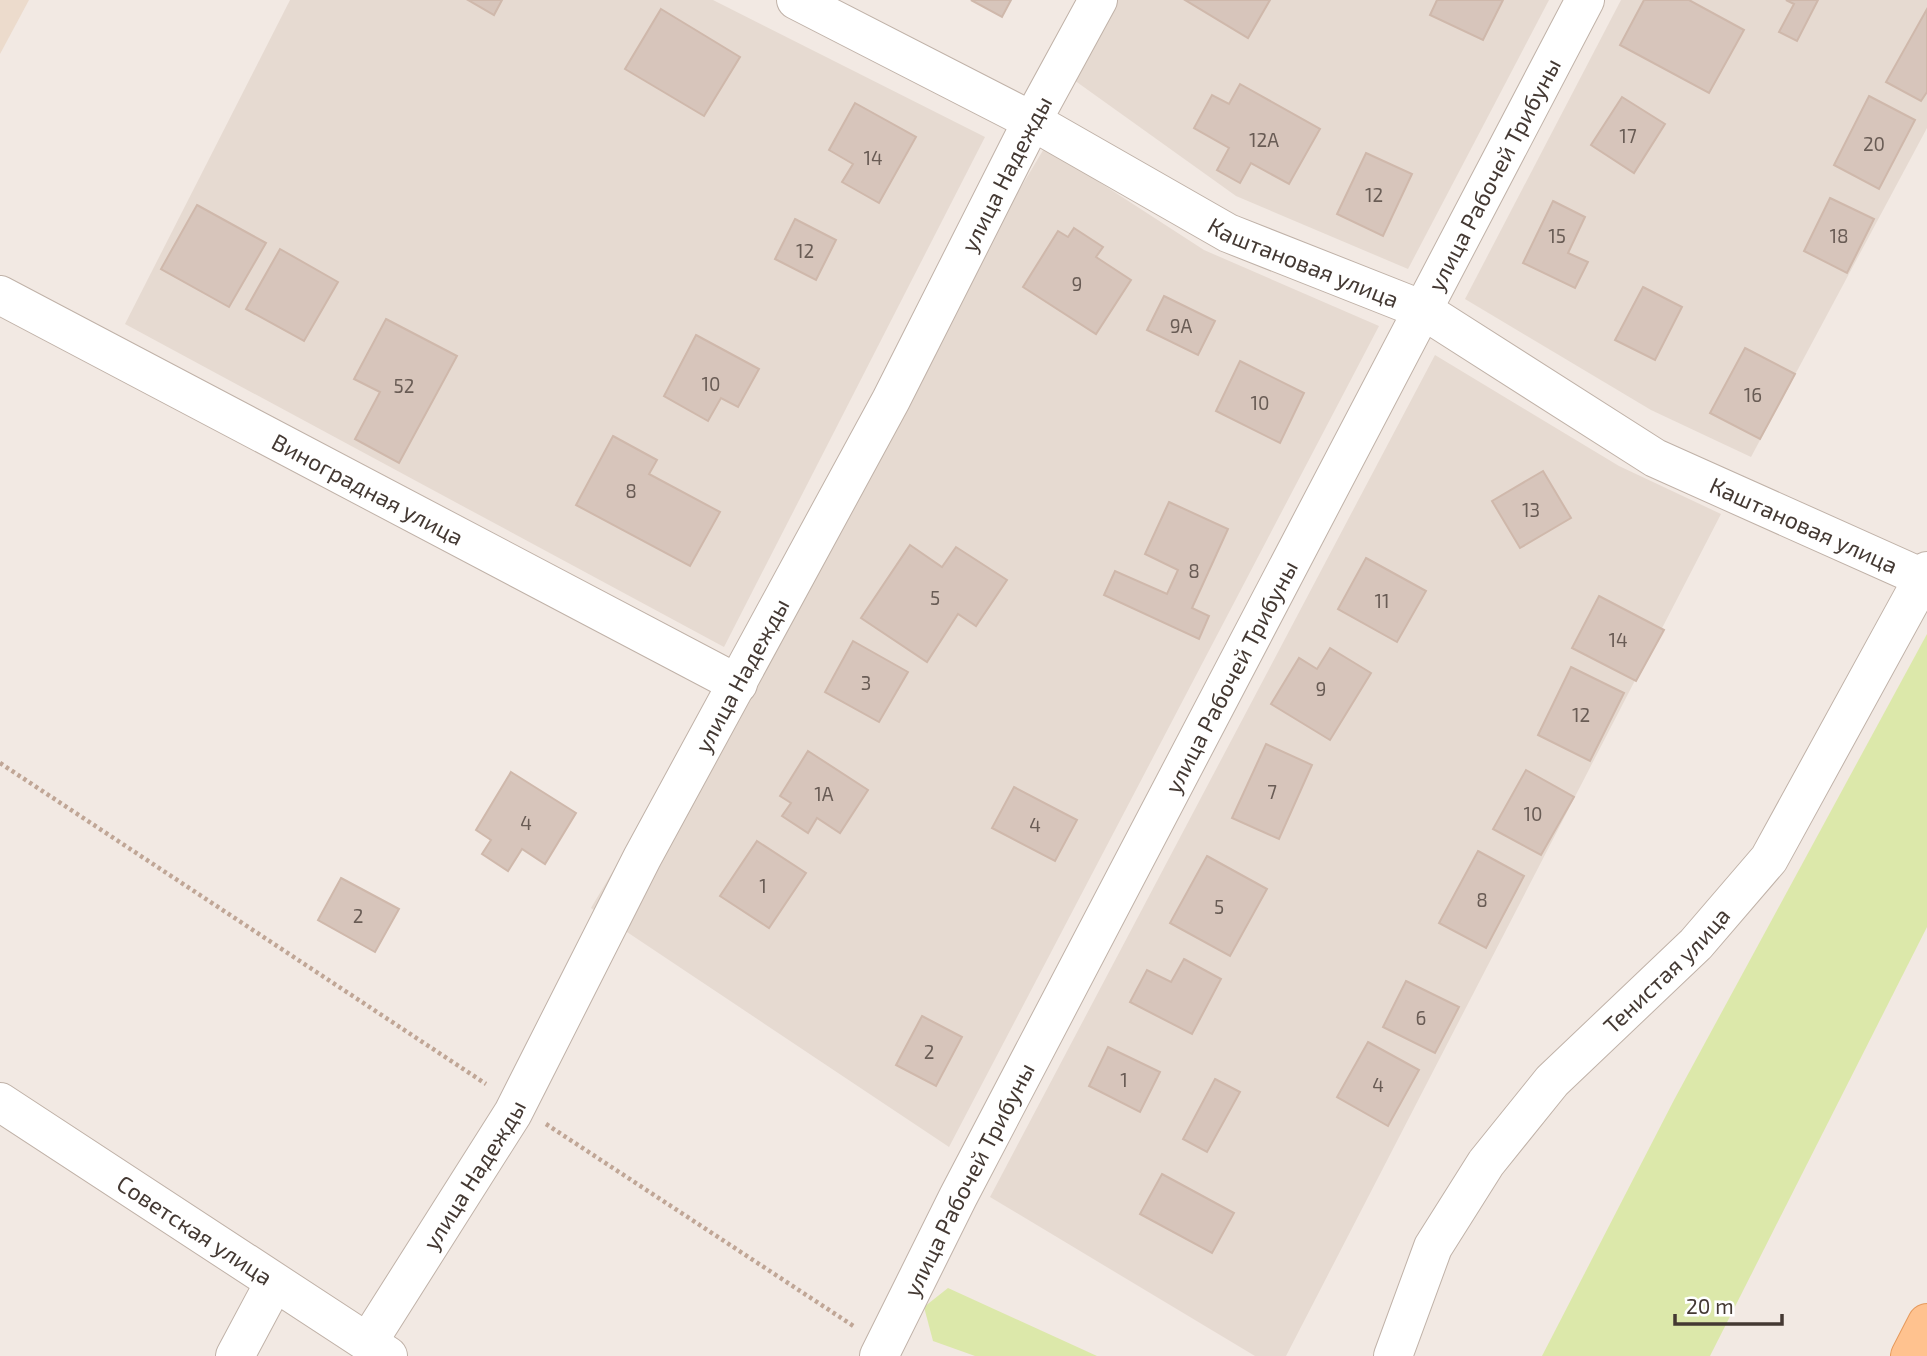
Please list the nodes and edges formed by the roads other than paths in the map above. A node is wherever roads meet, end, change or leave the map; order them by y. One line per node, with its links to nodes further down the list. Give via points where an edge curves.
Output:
1 (796, 0): 4 (street, Каштановая улица)
2 (1098, 0): 4 (street, улица Надежды)
3 (1585, 0): 6 (street, улица Рабочей Трибуны)
4 (1032, 121): 6 (street, Каштановая улица, via 1228,233); 8 (street, улица Надежды, via 891,400)
5 (0, 295): 8 (street, Виноградная улица)
6 (1423, 310): 7 (street, Каштановая улица, via 1655,458); 13 (street, улица Рабочей Трибуны, via 958,1197)
7 (1925, 575): 15 (street, Тенистая улица, via 1769,859 1696,944 1552,1080 1486,1163 1433,1247)
8 (738, 684): 12 (street, улица Надежды, via 642,858 517,1104)
9 (0, 1102): 10 (street, Советская улица)
10 (274, 1283): 12 (street, Советская улица); 14 (street)
11 (1927, 1323): 16 (main road)
12 (378, 1349)
13 (882, 1351)
14 (235, 1356)
15 (1393, 1356)
16 (1910, 1356)

